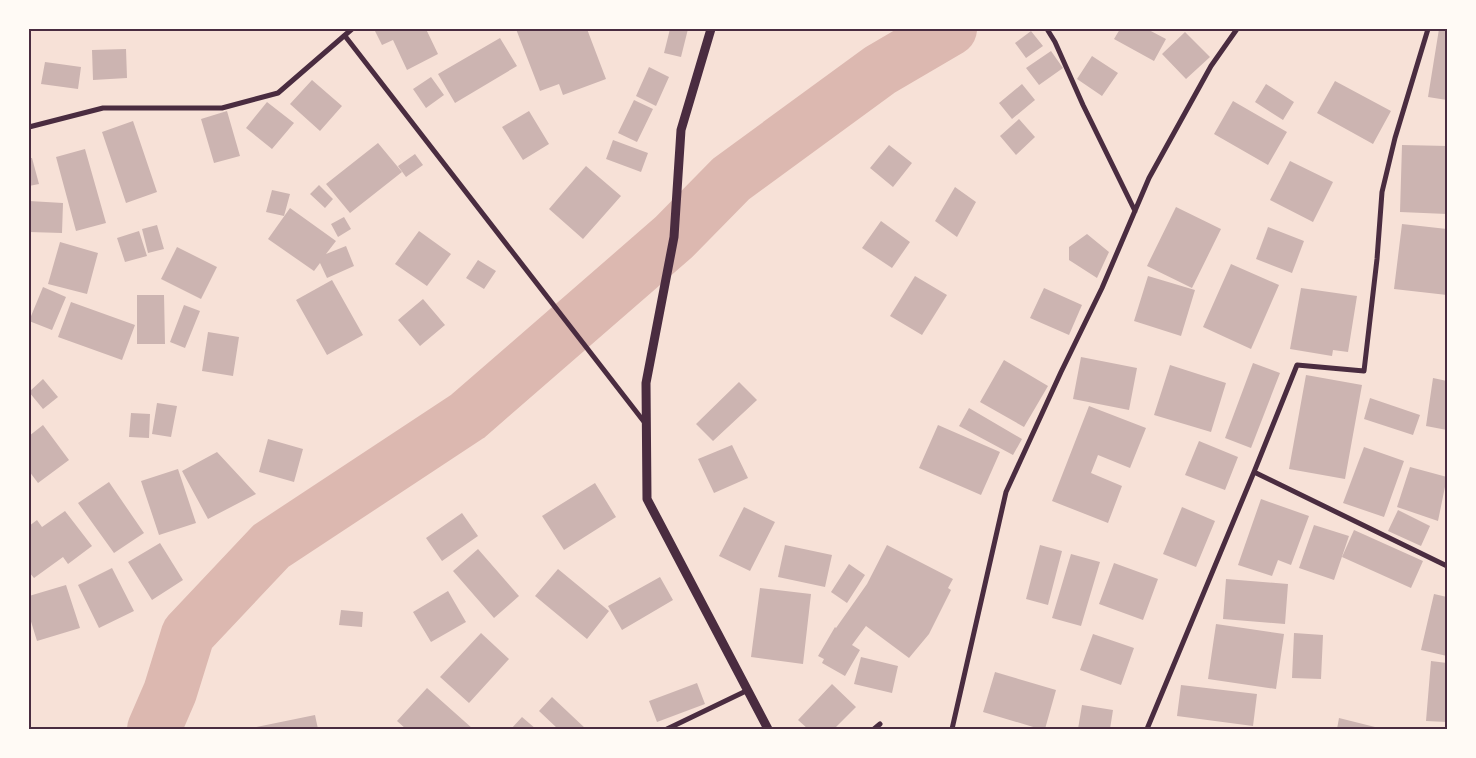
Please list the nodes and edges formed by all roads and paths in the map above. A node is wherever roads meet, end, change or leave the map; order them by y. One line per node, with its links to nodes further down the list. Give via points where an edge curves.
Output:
1 (352, 29): 6 (street)
2 (711, 29): 9 (street, via 681,130 674,237 646,383)
3 (1046, 29): 8 (street)
4 (1237, 29): 8 (street, via 1206,75 1149,178)
5 (1428, 29): 10 (street, via 1382,192 1364,371 1297,365)
6 (345, 36): 7 (street, via 278,94 222,108 103,108); 9 (street)
7 (29, 128)
8 (1135, 211): 17 (street, via 1006,492)
9 (646, 424): 12 (street, via 647,499)
10 (1254, 472): 11 (street); 18 (street)
11 (1447, 566)
12 (746, 691): 14 (street); 15 (street)
13 (880, 724): 16 (street)
14 (667, 729)
15 (768, 729)
16 (874, 729)
17 (952, 729)
18 (1147, 729)

